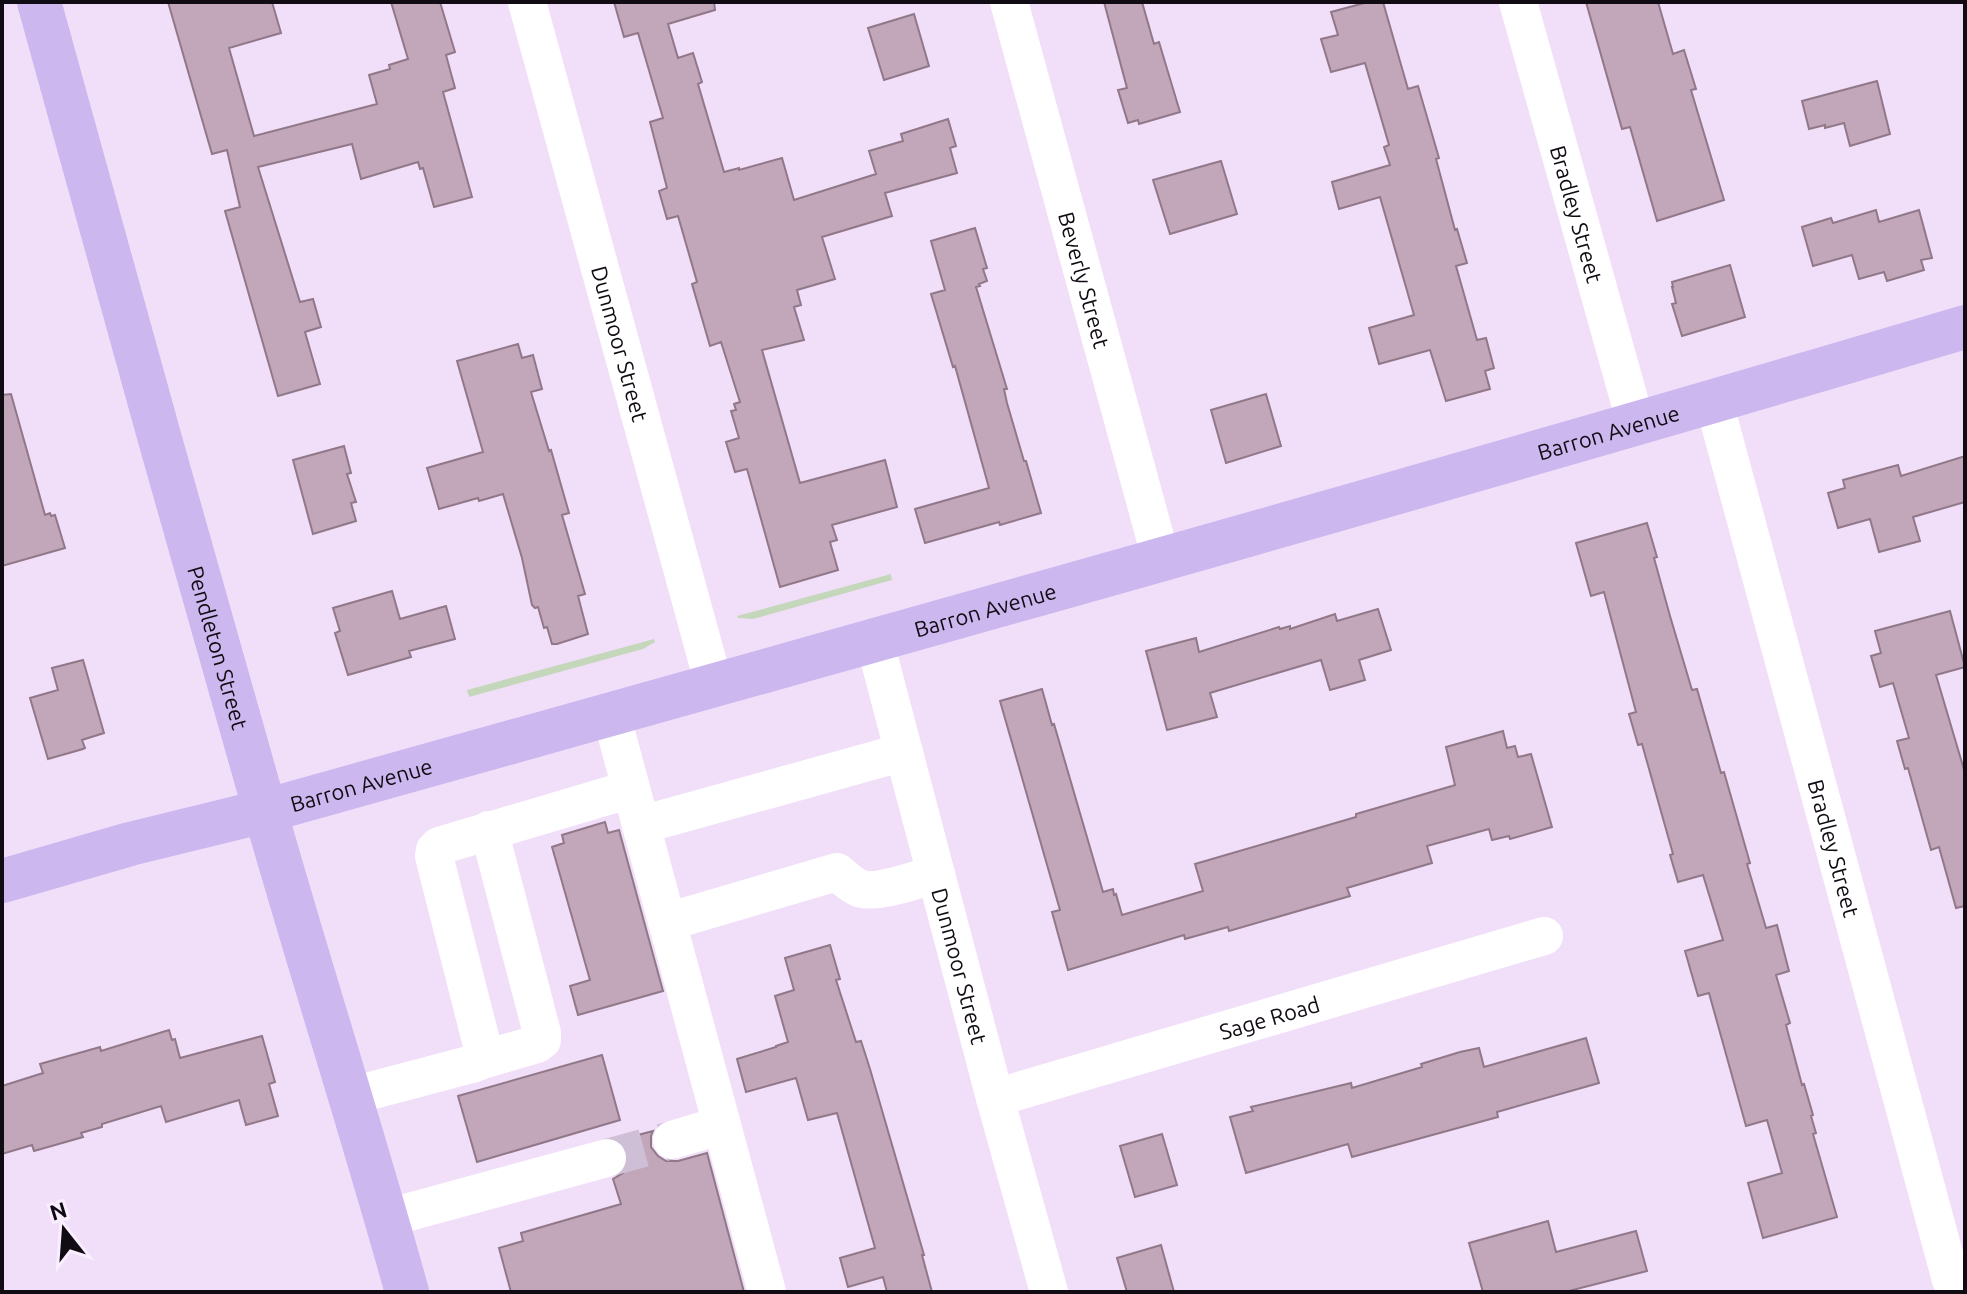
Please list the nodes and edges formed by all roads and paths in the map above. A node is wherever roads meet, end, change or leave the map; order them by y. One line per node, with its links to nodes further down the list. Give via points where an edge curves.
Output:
1 (39, 2): 14 (main road, Pendleton Street)
2 (527, 2): 10 (street, Dunmoor Street)
3 (1009, 2): 8 (street, Beverly Street)
4 (1518, 2): 7 (street, Bradley Street)
5 (1965, 327): 6 (main road, Barron Avenue)
6 (1714, 402): 7 (main road, Barron Avenue); 27 (street, Bradley Street, via 1951,1280)
7 (1636, 424): 8 (main road, Barron Avenue)
8 (1161, 559): 9 (main road, Barron Avenue)
9 (874, 639): 10 (main road, Barron Avenue); 12 (street, Dunmoor Street)
10 (714, 685): 11 (main road, Barron Avenue)
11 (611, 714): 13 (street); 14 (main road, Barron Avenue)
12 (904, 752): 13 (street); 16 (street, Dunmoor Street)
13 (636, 807): 15 (street); 18 (street)
14 (265, 811): 17 (main road, Barron Avenue); 21 (main road, Pendleton Street)
15 (489, 830): 20 (street, via 439,846 434,856); 20 (street, via 542,1040)
16 (936, 874): 18 (street, via 869,890 837,872); 22 (street, Dunmoor Street)
17 (2, 881)
18 (667, 922): 23 (street)
19 (1544, 936): 22 (street, Sage Road)
20 (482, 1060): 21 (street)
21 (351, 1096): 26 (main road, Pendleton Street)
22 (995, 1098): 30 (street, Dunmoor Street)
23 (722, 1125): 24 (street); 29 (street)
24 (672, 1140)
25 (607, 1158): 26 (street)
26 (387, 1218): 28 (main road, Pendleton Street)
27 (1965, 1276)
28 (407, 1292)
29 (767, 1292)
30 (1049, 1292)

